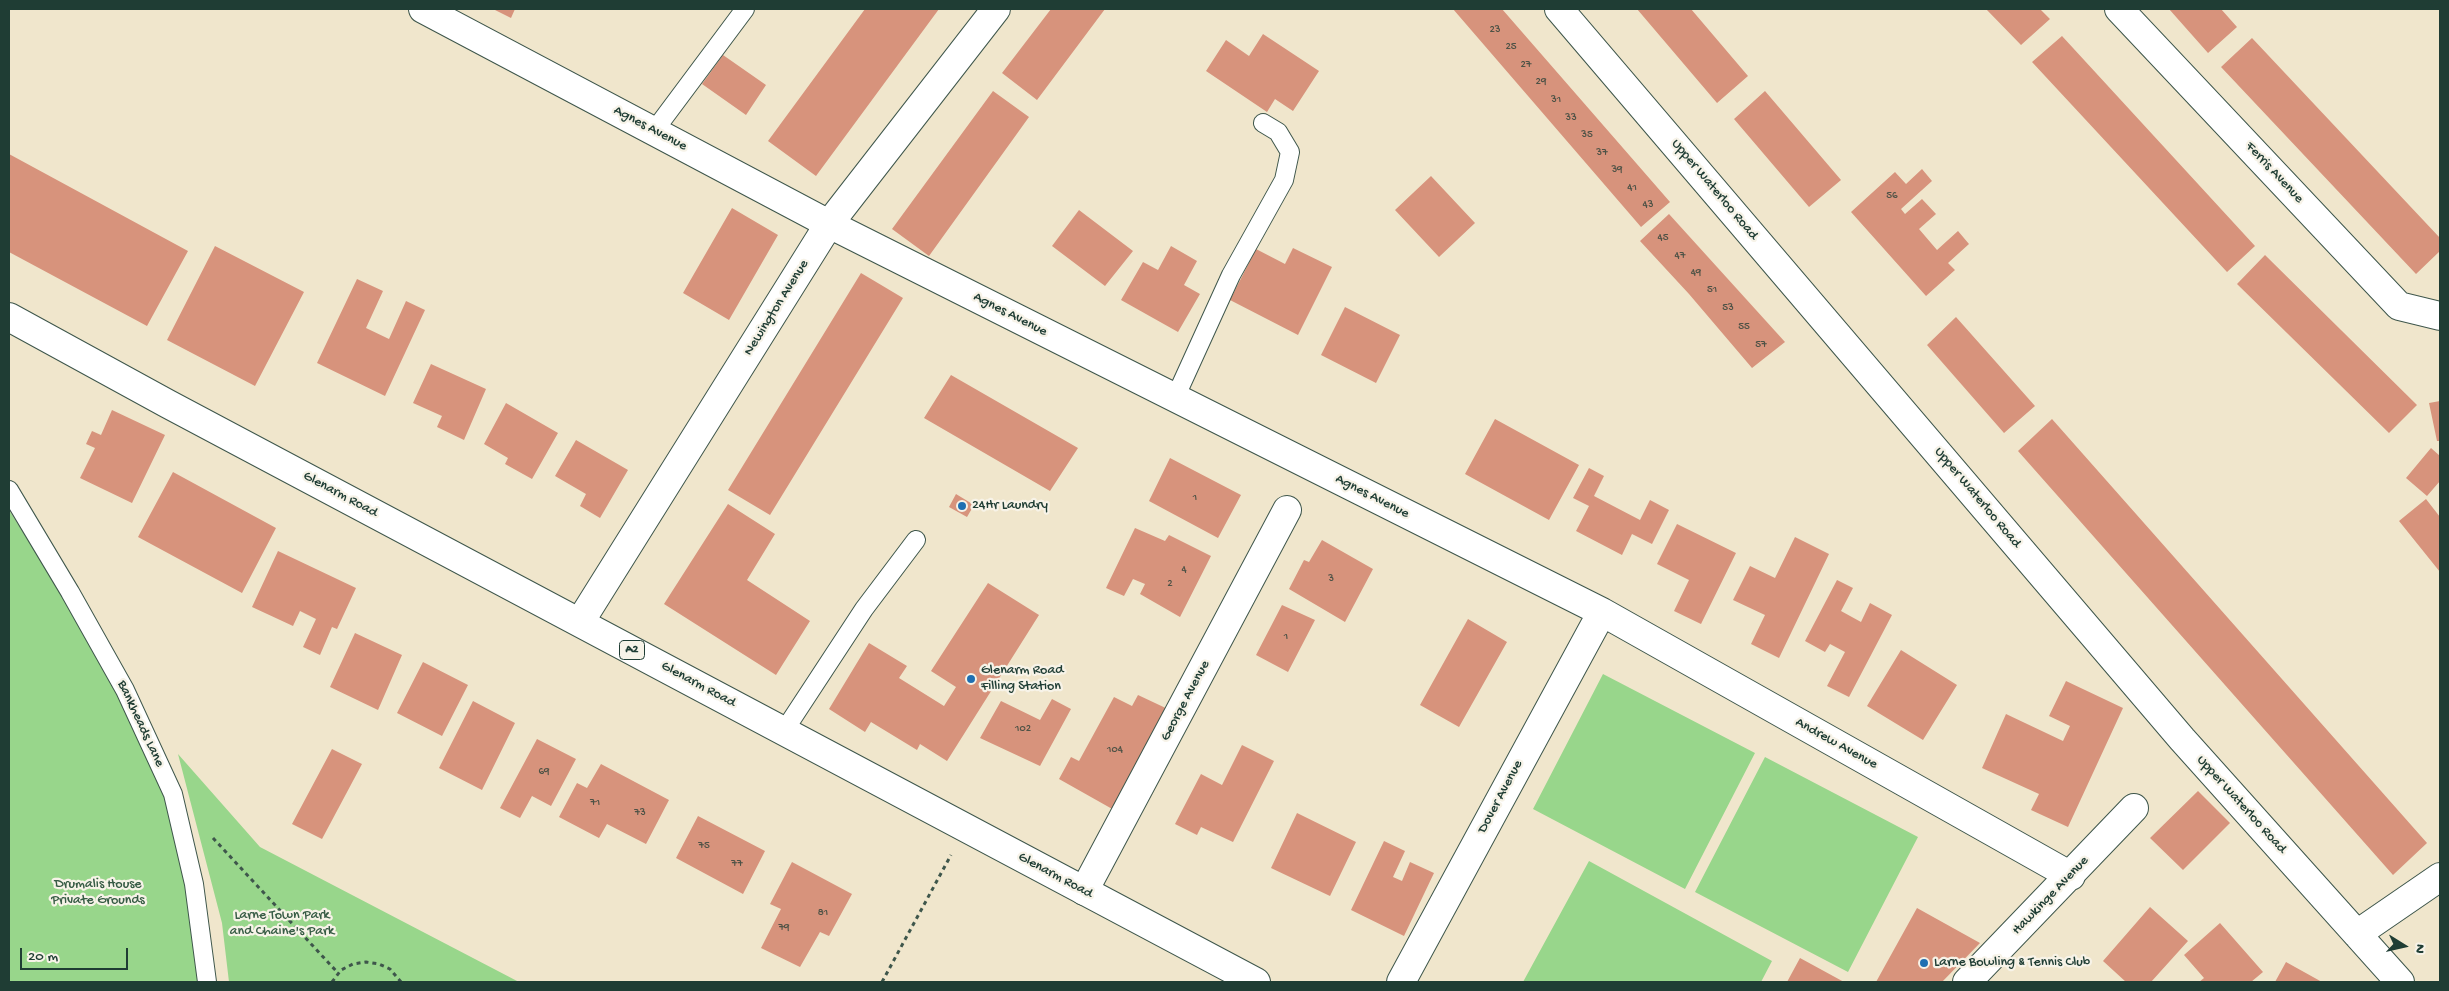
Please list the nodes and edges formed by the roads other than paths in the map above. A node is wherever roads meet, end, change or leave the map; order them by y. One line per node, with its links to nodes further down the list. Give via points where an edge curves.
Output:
1 (423, 9): 7 (street, Agnes Avenue)
2 (745, 9): 7 (lane)
3 (996, 9): 8 (street, Newington Avenue)
4 (1559, 9): 22 (street, Upper Waterloo Road, via 2176,732)
5 (2119, 9): 10 (street, Ferris Avenue, via 2399,306)
6 (1263, 123): 11 (lane, via 1278,132 1290,152 1284,180 1231,275)
7 (654, 131): 8 (street, Agnes Avenue)
8 (829, 224): 11 (street, Agnes Avenue); 16 (street, Newington Avenue)
9 (9, 316): 16 (street, Glenarm Road / A2)
10 (2440, 316)
11 (1175, 398): 15 (street, Agnes Avenue)
12 (9, 490): 23 (lane, Bankheads Lane, via 124,690 173,794 194,884)
13 (1287, 510): 21 (street, George Avenue)
14 (916, 540): 17 (lane, via 864,609)
15 (1602, 612): 19 (street, Andrew Avenue); 25 (street, Dover Avenue)
16 (580, 622): 17 (street, Glenarm Road / A2)
17 (784, 731): 21 (street, Glenarm Road / A2)
18 (2134, 808): 19 (street, Hawkinge Avenue)
19 (2071, 876): 26 (street, Hawkinge Avenue)
20 (2440, 878): 22 (street)
21 (1084, 891): 24 (street, Glenarm Road / A2)
22 (2357, 934): 27 (street, Upper Waterloo Road)
23 (207, 982)
24 (1256, 982)
25 (1401, 982)
26 (1967, 982)
27 (2400, 982)

